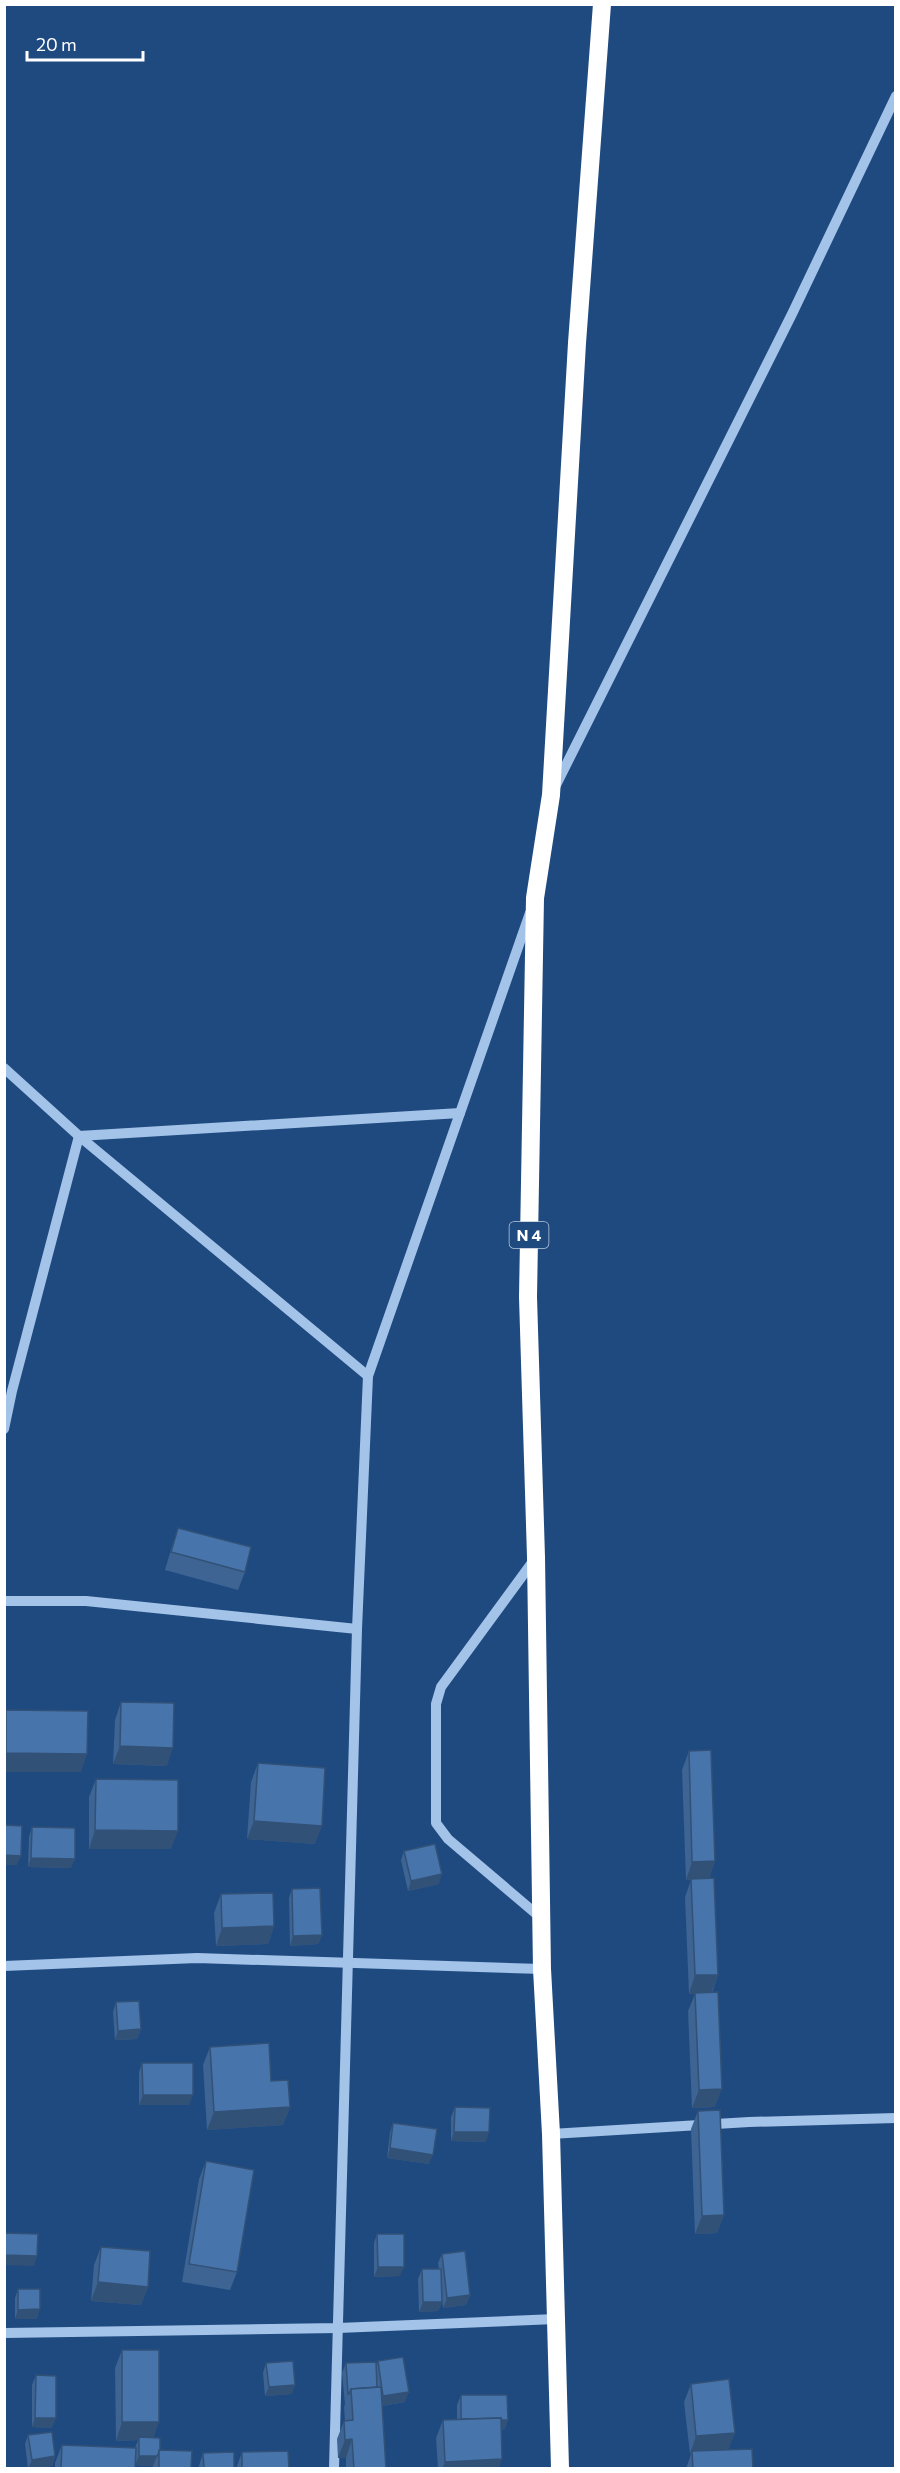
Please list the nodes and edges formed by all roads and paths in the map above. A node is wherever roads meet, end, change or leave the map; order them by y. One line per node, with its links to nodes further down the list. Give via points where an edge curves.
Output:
1 (602, 4): 3 (highway, N 4, via 577,343)
2 (896, 96): 3 (street, via 792,314)
3 (551, 795): 4 (highway, N 4)
4 (535, 898): 6 (street); 11 (highway, N 4, via 528,1297)
5 (4, 1068): 7 (street)
6 (460, 1113): 7 (street); 8 (street)
7 (79, 1136): 8 (street); 9 (street)
8 (368, 1376): 13 (street)
9 (8, 1390): 10 (street)
10 (4, 1429)
11 (536, 1557): 14 (highway, N 4); 14 (street, via 441,1687 436,1704 436,1823 448,1839)
12 (4, 1601): 13 (street, via 86,1601)
13 (357, 1629): 15 (street)
14 (541, 1918): 17 (highway, N 4)
15 (348, 1963): 16 (street, via 197,1958); 17 (street); 21 (street)
16 (4, 1966)
17 (542, 1969): 19 (highway, N 4)
18 (896, 2118): 19 (street)
19 (551, 2134): 20 (highway, N 4)
20 (556, 2319): 21 (street); 24 (highway, N 4)
21 (338, 2328): 22 (street); 23 (street)
22 (4, 2333)
23 (334, 2469)
24 (560, 2469)

